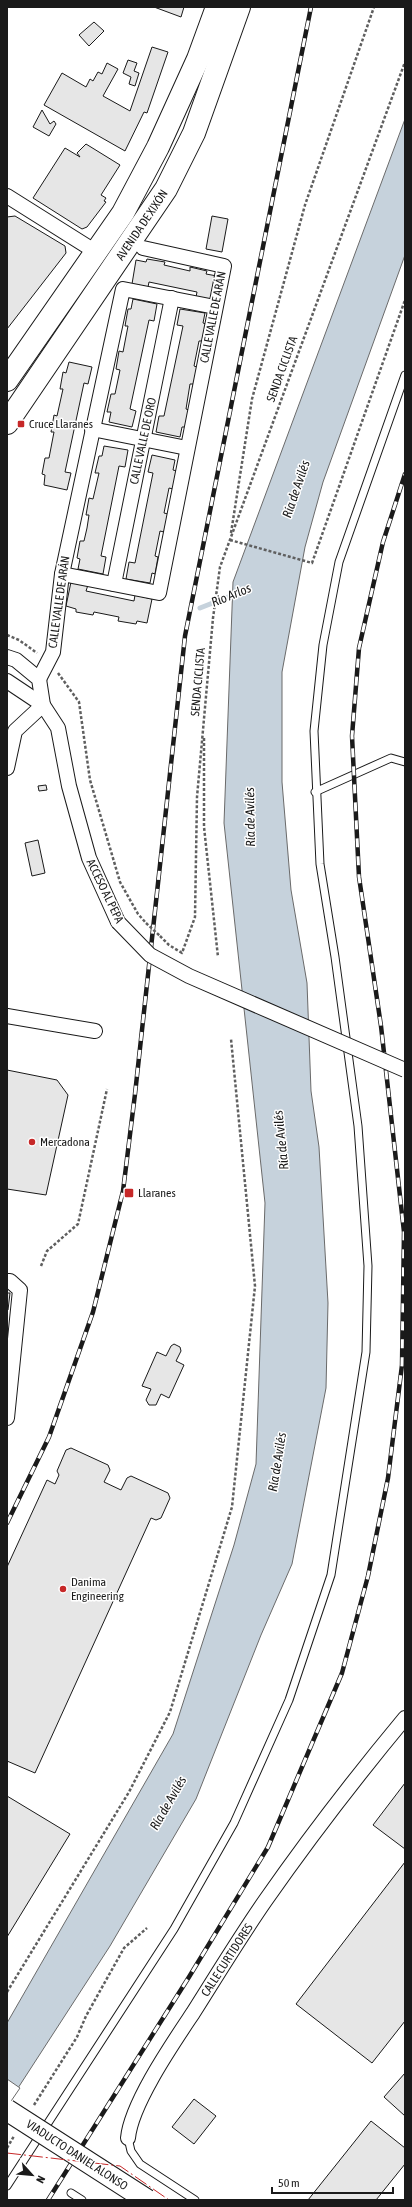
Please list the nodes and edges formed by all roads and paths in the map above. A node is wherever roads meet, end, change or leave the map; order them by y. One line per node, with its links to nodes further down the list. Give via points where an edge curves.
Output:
1 (217, 7): 7 (main road, AVENIDA DE XIXÓN, via 198,59 158,147 123,214)
2 (239, 7): 13 (main road, AVENIDA DE XIXÓN, via 194,133 166,189)
3 (374, 7): 17 (path, via 305,205 252,399)
4 (405, 62): 17 (path, SENDA CICLISTA)
5 (7, 197): 7 (street)
6 (144, 248): 10 (street, CALLE VALLE DE ARÁN, via 224,266)
7 (96, 252): 12 (main road, AVENIDA DE XIXÓN)
8 (172, 298): 10 (street); 14 (street, CALLE VALLE DE ARÁN, via 123,289); 15 (street, CALLE VALLE DE ORO)
9 (405, 300): 17 (path, via 312,563)
10 (215, 306): 16 (street, CALLE VALLE DE ARÁN)
11 (405, 375): 29 (lane, via 339,562 323,645 314,731)
12 (7, 380)
13 (7, 423)
14 (92, 428): 15 (street); 18 (street, CALLE VALLE DE ARÁN)
15 (143, 439): 16 (street); 19 (street, CALLE VALLE DE ORO)
16 (187, 448): 19 (street, CALLE VALLE DE ARÁN, via 159,592)
17 (230, 541): 26 (path, SENDA CICLISTA, via 220,567 213,614)
18 (62, 574): 19 (street); 22 (street, CALLE VALLE DE ARÁN, via 53,652)
19 (114, 584)
20 (7, 635): 22 (path, SENDA CICLISTA, via 19,640)
21 (7, 657): 23 (street, via 16,660)
22 (48, 661): 23 (street, CALLE VALLE DE ARÁN); 26 (path, SENDA CICLISTA, bridge, via 79,702 90,780 120,882 138,914 169,945 182,953 195,917 197,797)
23 (39, 679): 25 (street, ACCESO AL PEPA)
24 (7, 681): 25 (street)
25 (43, 705): 28 (street, via 15,731); 34 (street, ACCESO AL PEPA, bridge, via 58,728 69,786 89,858 118,922 150,955 188,976)
26 (203, 725): 30 (path, via 204,827)
27 (405, 762): 29 (lane, via 391,758)
28 (7, 768)
29 (315, 792): 48 (lane, via 320,864 358,1126 368,1266 366,1352 331,1575 289,1700 234,1823 174,1929)
30 (218, 957)
31 (7, 1016): 32 (street)
32 (95, 1031)
33 (231, 1039): 41 (path, via 255,1286 232,1507 170,1712 129,1792)
34 (405, 1070)
35 (107, 1089): 36 (path, via 78,1224 48,1251)
36 (41, 1266)
37 (7, 1281): 38 (street, via 20,1290)
38 (7, 1418)
39 (405, 1718): 45 (street, CALLE CURTIDORES, via 348,1787 264,1902 177,2036 134,2112)
40 (147, 1928): 43 (path, via 124,1948 77,2037)
41 (7, 1992)
42 (7, 2110): 51 (main road, VIADUCTO DANIEL ALONSO, bridge)
43 (31, 2110)
44 (18, 2130): 46 (path)
45 (128, 2138): 52 (lane, CALLE CURTIDORES, via 131,2150 140,2164)
46 (8, 2142): 47 (path)
47 (7, 2148)
48 (7, 2186)
49 (71, 2193): 50 (lane)
50 (82, 2200)
51 (147, 2200)
52 (195, 2200)

